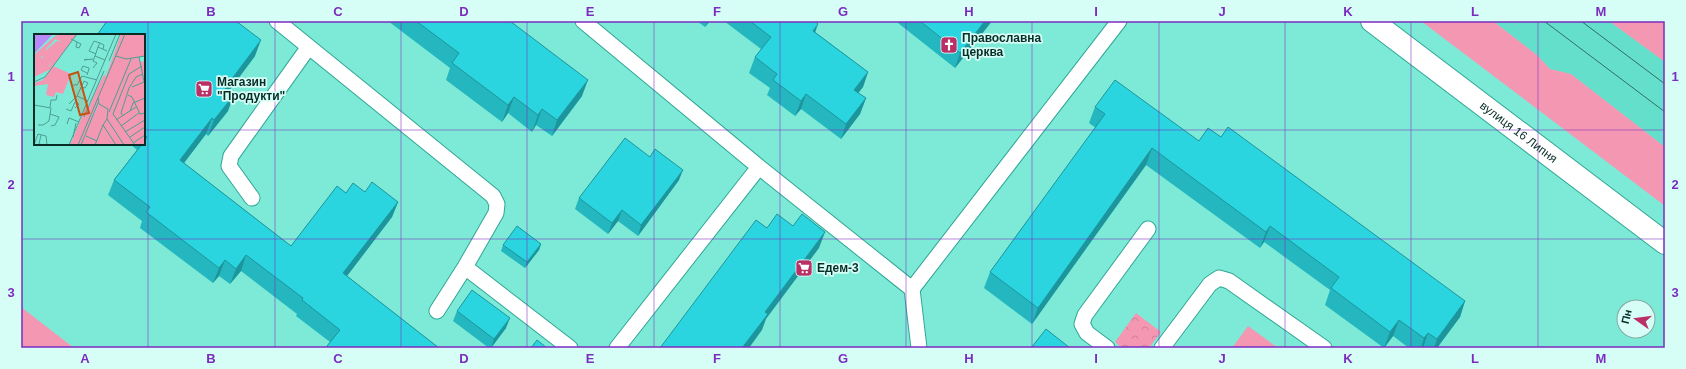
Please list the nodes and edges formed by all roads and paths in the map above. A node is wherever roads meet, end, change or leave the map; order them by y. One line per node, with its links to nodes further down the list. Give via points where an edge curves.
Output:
1 (277, 21): 5 (lane)
2 (1119, 21): 11 (lane)
3 (1372, 21): 9 (street, вулиця 16 Липня)
4 (588, 23): 6 (lane)
5 (308, 48): 7 (lane, via 231,156 229,166); 10 (lane, via 493,196 497,204 496,213)
6 (759, 167): 11 (lane); 14 (lane)
7 (252, 198)
8 (1148, 229): 16 (lane, via 1085,315 1082,324 1087,333)
9 (1665, 243)
10 (465, 268): 12 (lane); 13 (lane)
11 (912, 289): 15 (lane)
12 (437, 311)
13 (570, 348)
14 (617, 348)
15 (919, 348)
16 (1107, 348)
17 (1162, 348): 18 (lane, via 1210,284 1219,278 1229,281)
18 (1324, 348)

